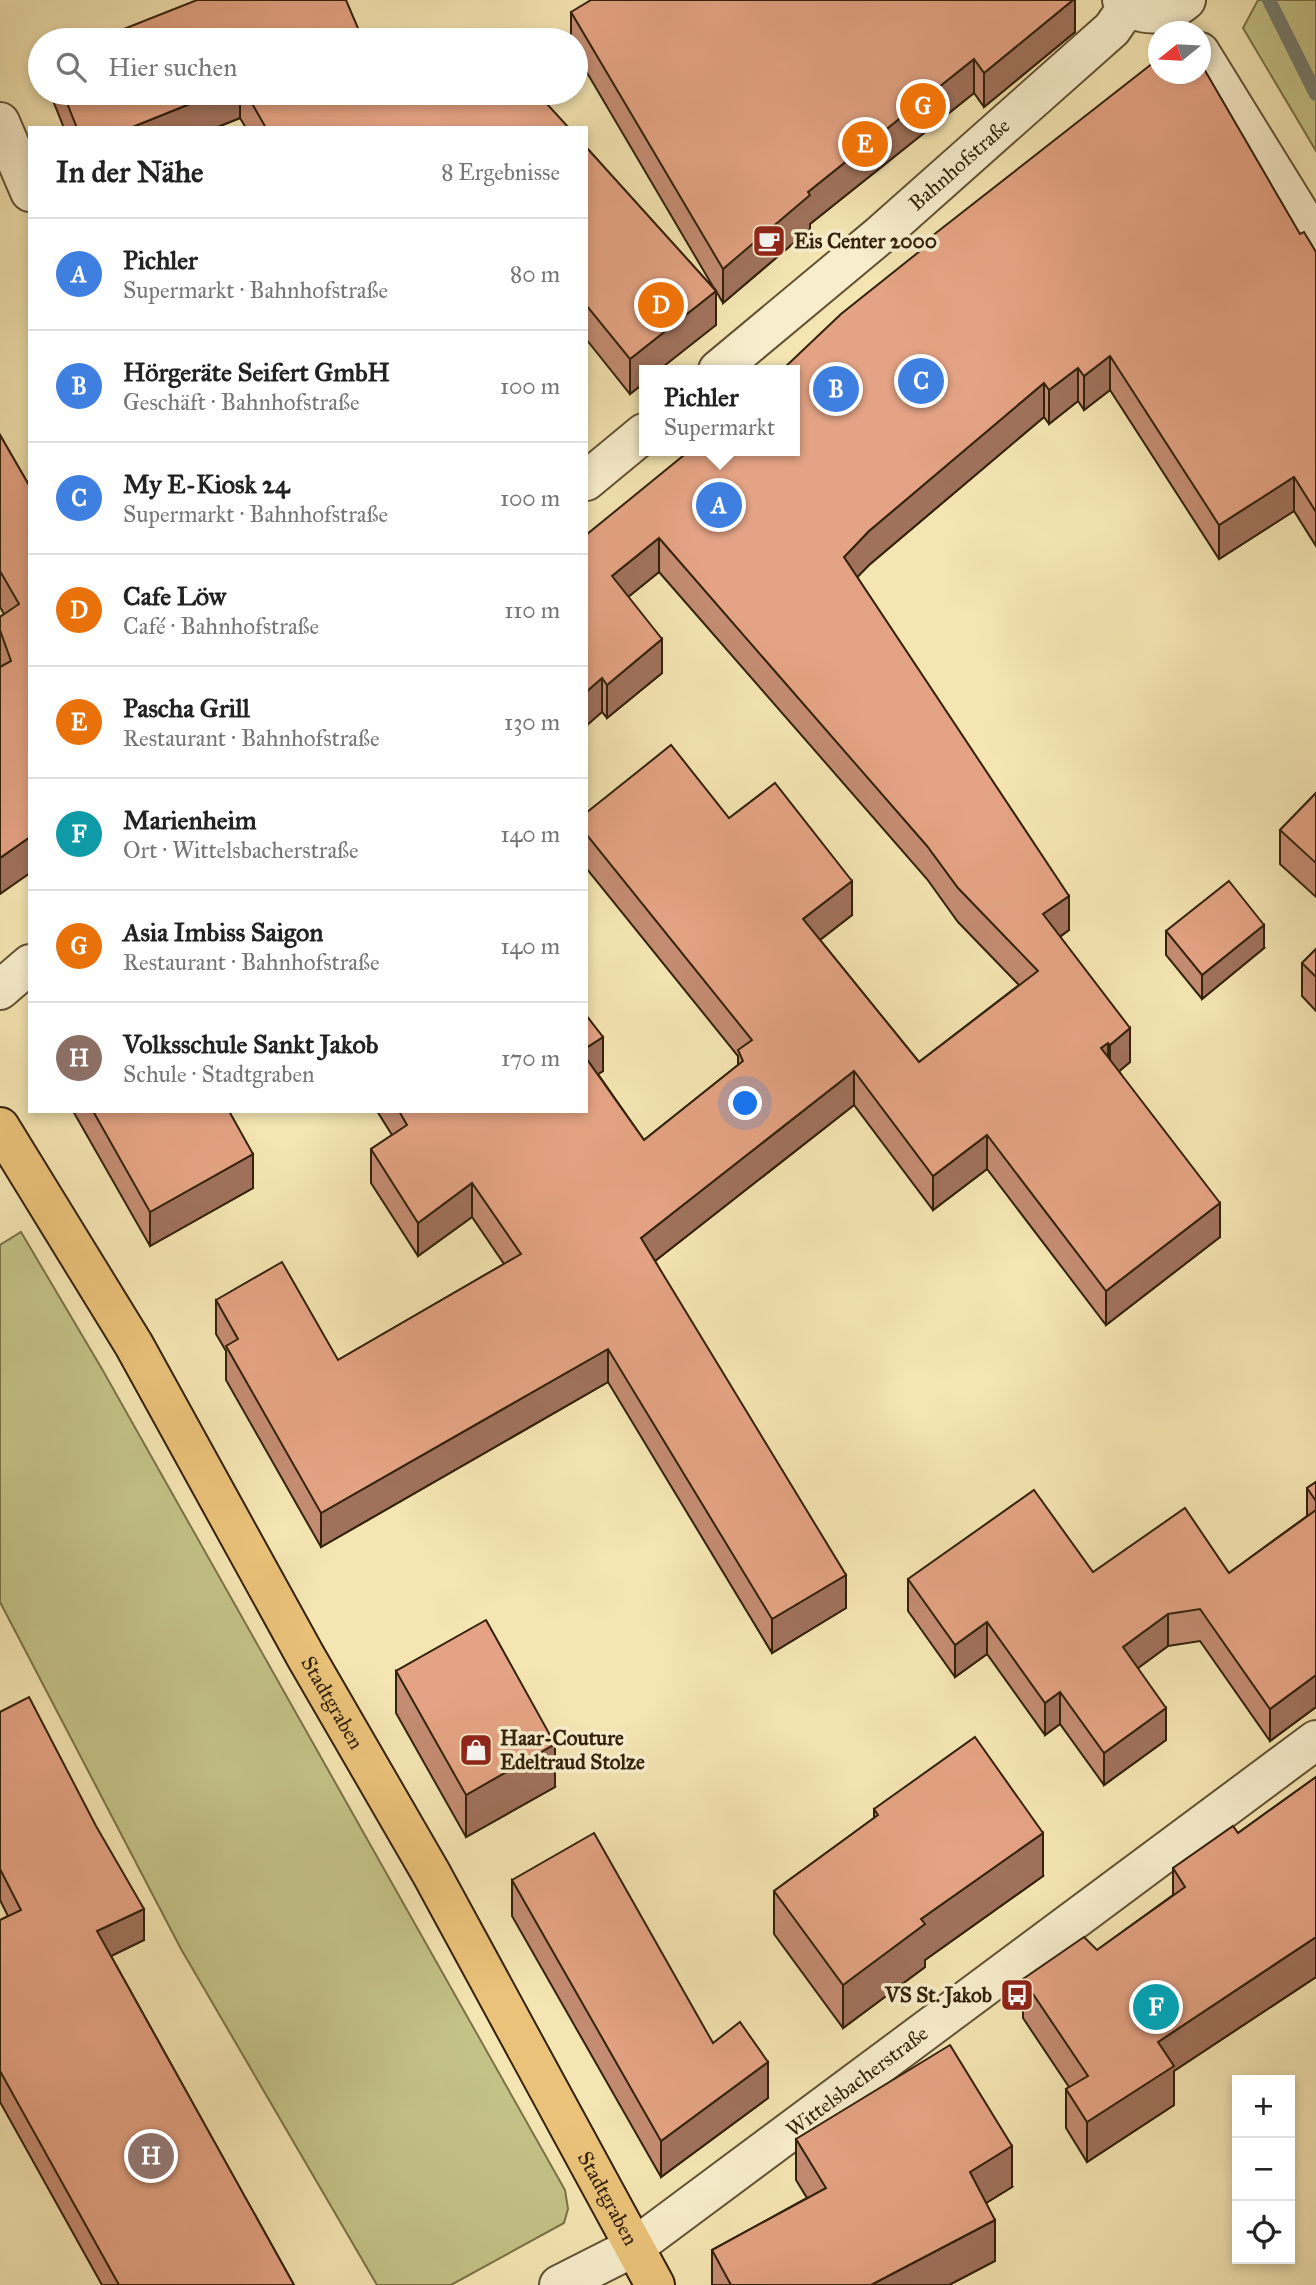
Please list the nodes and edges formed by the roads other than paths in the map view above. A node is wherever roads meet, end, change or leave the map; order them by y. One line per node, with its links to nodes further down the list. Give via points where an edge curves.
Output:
1 (1125, 3): 2 (street, via 1151,14); 7 (street, Bahnhofstraße, via 1112,29 880,235)
2 (1183, 14)
3 (1211, 70): 6 (street)
4 (0, 122): 5 (street)
5 (28, 187)
6 (1316, 240)
7 (724, 365)
8 (639, 437): 9 (street)
9 (588, 479)
10 (28, 966): 11 (street)
11 (0, 990)
12 (0, 1127): 14 (main road, Stadtgraben, via 135,1345)
13 (1316, 1740): 14 (street, Wittelsbacherstraße)
14 (636, 2246): 15 (street, Wittelsbacherstraße); 16 (main road, Stadtgraben)
15 (559, 2285)
16 (655, 2285)

